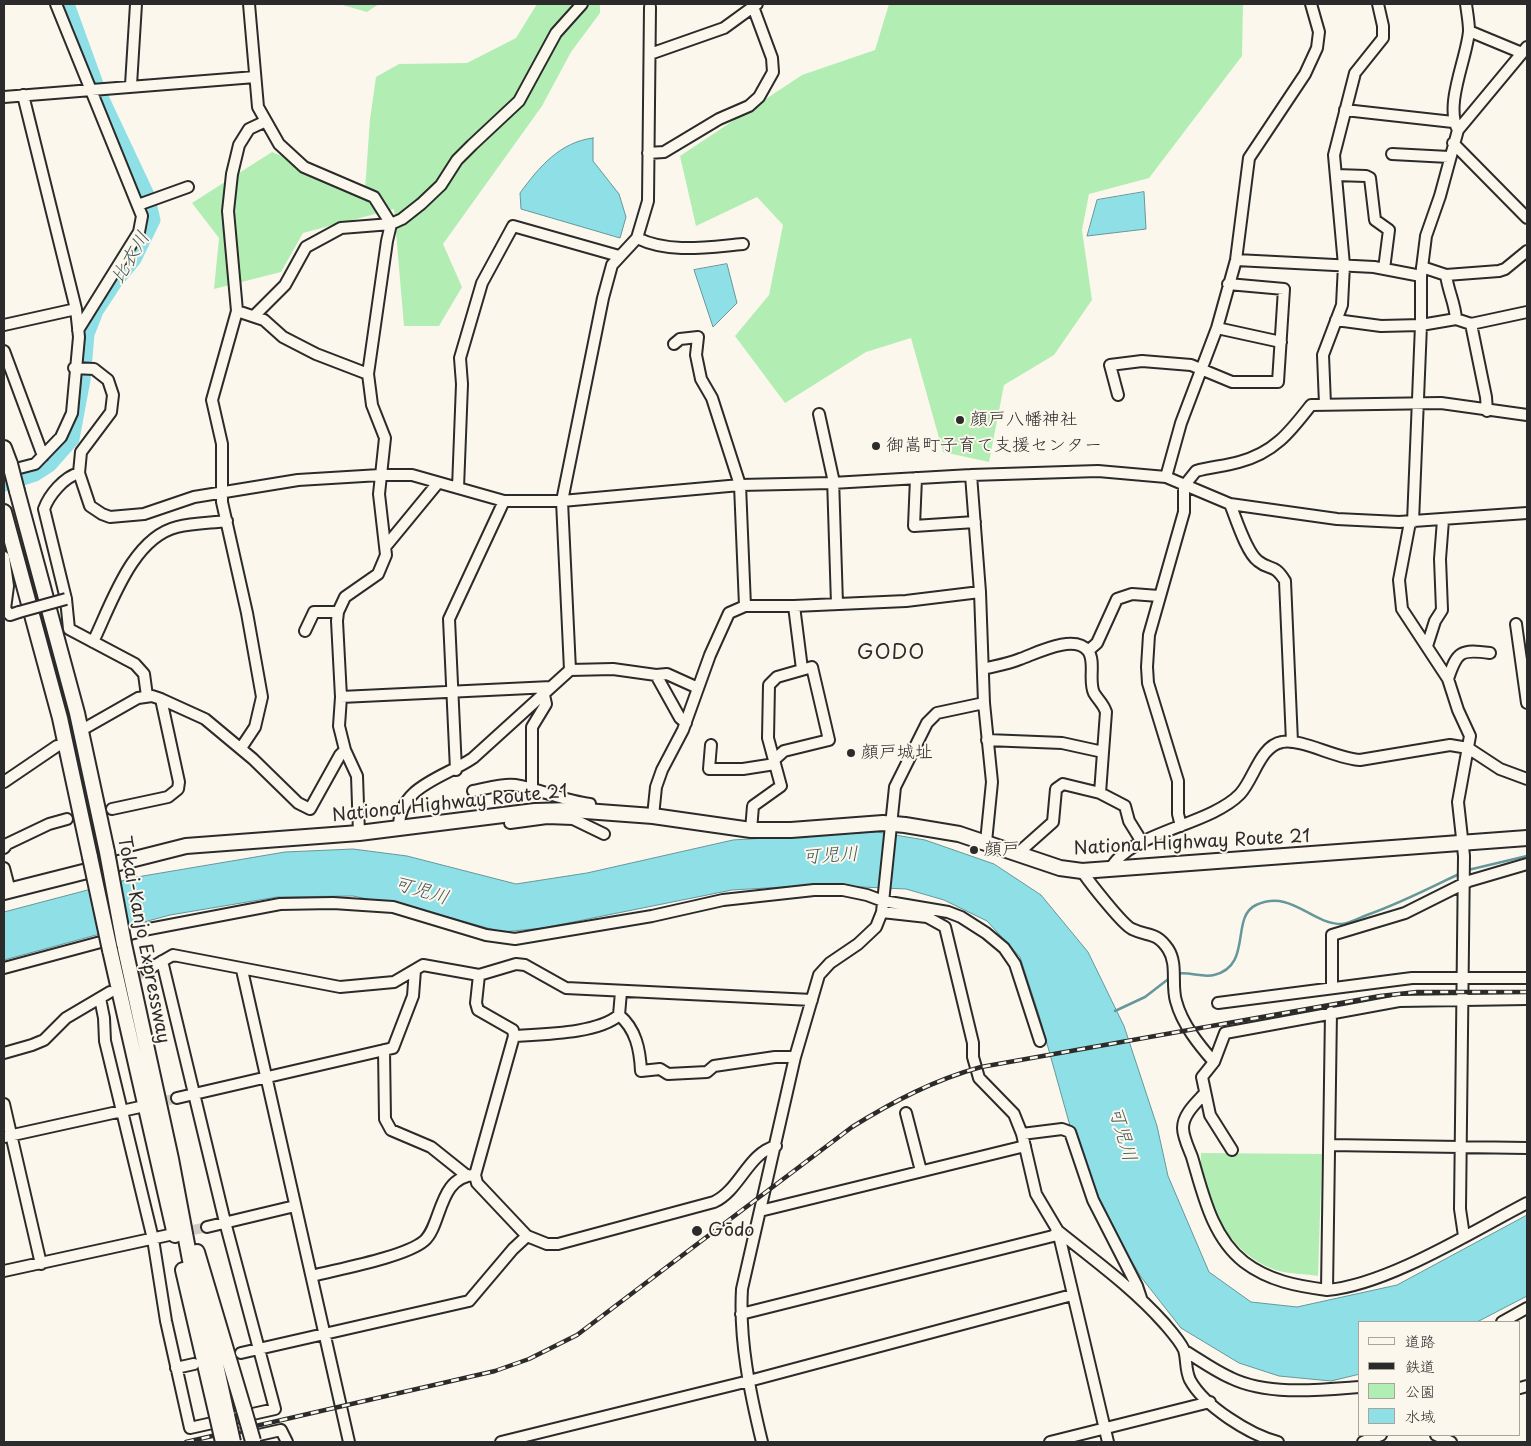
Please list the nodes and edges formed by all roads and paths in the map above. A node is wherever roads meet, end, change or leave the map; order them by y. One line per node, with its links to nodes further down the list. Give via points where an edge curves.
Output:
1 (56, 4): 15 (street)
2 (136, 4): 14 (street)
3 (249, 4): 13 (street)
4 (582, 4): 29 (street, via 556,33 514,109 457,160 441,185 421,204 402,220)
5 (1311, 4): 34 (street, via 1319,32 1317,48 1305,74 1249,158)
6 (1378, 4): 18 (street, via 1383,38 1355,74)
7 (1466, 4): 10 (street)
8 (754, 5): 12 (street, via 724,28); 22 (street, via 772,58 773,72 760,97 664,152)
9 (650, 7): 12 (street)
10 (1469, 30): 11 (street); 20 (street, via 1459,73)
11 (1525, 50): 20 (street)
12 (650, 54): 22 (street)
13 (255, 77): 14 (street); 19 (street, via 258,107)
14 (131, 85): 15 (street)
15 (89, 89): 16 (street); 27 (street)
16 (23, 95): 17 (street); 40 (street)
17 (4, 97)
18 (1345, 110): 20 (street); 25 (street, via 1334,149)
19 (266, 121): 29 (street, via 279,144 304,167 374,198); 41 (street, via 249,129 239,145 232,174 228,211)
20 (1455, 126): 21 (street)
21 (1453, 143): 24 (street); 28 (street)
22 (648, 153): 30 (street, via 648,202)
23 (1392, 154): 24 (street)
24 (1449, 157): 37 (street, via 1440,196 1430,219)
25 (1336, 176): 35 (street); 36 (street, via 1370,178 1375,220 1389,230)
26 (188, 186): 27 (street)
27 (138, 206): 50 (street, via 142,216 139,232)
28 (1527, 218)
29 (391, 224): 43 (street, via 341,228 306,247 285,285); 56 (street)
30 (637, 238): 31 (street, via 652,245 683,248); 33 (street)
31 (744, 244)
32 (1527, 251): 38 (street, via 1499,271)
33 (619, 256): 75 (street, via 513,226 482,283 460,358); 78 (street, via 612,265 603,298)
34 (1236, 260): 35 (street); 39 (street)
35 (1344, 265): 36 (street); 45 (street, via 1342,305)
36 (1384, 269): 37 (street)
37 (1421, 271): 38 (street); 46 (street)
38 (1446, 275): 44 (street)
39 (1228, 284): 49 (street); 51 (street, via 1284,289)
40 (76, 309): 48 (street); 50 (street)
41 (237, 311): 43 (street); 76 (street, via 212,400 222,444)
42 (1527, 312): 47 (street)
43 (254, 316): 56 (street, via 269,323 300,347)
44 (1456, 319): 46 (street); 47 (street)
45 (1336, 320): 46 (street, via 1381,326); 59 (street, via 1323,355)
46 (1422, 324): 58 (street)
47 (1470, 324): 60 (street, via 1486,397)
48 (4, 325)
49 (1217, 328): 51 (street); 55 (street)
50 (78, 330): 54 (street)
51 (1281, 342): 55 (street, via 1278,382 1232,382)
52 (674, 344): 73 (street, via 680,339 698,337 696,355 701,379 712,398)
53 (4, 351): 64 (street)
54 (74, 368): 64 (street, via 72,413 61,437); 66 (street, via 94,369 108,380 113,396 111,412 82,452)
55 (1202, 368): 57 (street, via 1142,361 1110,365); 69 (street, via 1181,423)
56 (368, 374): 67 (street, via 372,405 384,438)
57 (1118, 395)
58 (1418, 403): 59 (street); 60 (street, via 1442,403); 85 (street)
59 (1325, 404): 74 (street, via 1312,405 1286,438 1273,448 1239,462 1196,471)
60 (1486, 411): 62 (street)
61 (819, 414): 71 (street)
62 (1527, 415)
63 (4, 448): 65 (highway, Tokai-Kanjo Expressway)
64 (43, 456): 65 (street, via 35,464)
65 (7, 468): 197 (highway, Tokai-Kanjo Expressway, bridge, via 17,490 77,714)
66 (79, 473): 76 (street, via 90,506 110,517 144,514 194,497); 90 (street, via 70,476 44,509)
67 (380, 475): 72 (street, via 412,475); 76 (street, via 298,480); 86 (street, via 380,511)
68 (971, 475): 69 (street, via 1098,471); 70 (street); 84 (street)
69 (1166, 477): 74 (street)
70 (916, 478): 71 (street); 84 (street, via 914,526)
71 (832, 483): 73 (street); 91 (street)
72 (437, 484): 75 (street); 86 (street)
73 (740, 485): 78 (street); 92 (street)
74 (1184, 486): 79 (street); 89 (street, via 1184,512)
75 (458, 488): 77 (street)
76 (222, 492): 83 (street)
77 (504, 501): 78 (street); 107 (street, via 449,619)
78 (562, 501): 102 (street)
79 (1230, 504): 85 (street, via 1337,519); 117 (street, via 1252,554 1258,562 1278,570 1285,581)
80 (4, 512): 228 (highway, Tokai-Kanjo Expressway, bridge, via 60,718 110,950)
81 (1527, 513): 82 (street)
82 (1443, 520): 85 (street); 98 (street, via 1440,559 1442,610)
83 (227, 521): 97 (street, via 175,528 156,538 133,558); 120 (street, via 262,697 255,727)
84 (975, 522): 88 (street)
85 (1411, 522): 98 (street, via 1399,590 1402,609)
86 (386, 546): 94 (street, via 378,574 345,597)
87 (4, 557): 90 (street, bridge, via 8,586 5,609 10,615)
88 (980, 592): 91 (street, via 906,602); 101 (street)
89 (1159, 596): 99 (street, via 1132,594 1117,599 1097,643); 137 (street, via 1149,635 1148,683 1178,781)
90 (66, 599): 97 (street, via 69,629)
91 (837, 604): 93 (street)
92 (745, 606): 93 (street); 106 (street, via 735,608 724,620)
93 (794, 606): 103 (street)
94 (338, 612): 96 (street, via 314,612); 110 (street)
95 (1516, 624): 113 (street)
96 (305, 631)
97 (93, 642): 109 (street, via 135,664 144,674)
98 (1427, 646): 105 (street)
99 (1088, 651): 101 (street, via 1082,646 1059,645); 123 (street, via 1094,692 1103,702 1106,712)
100 (1490, 653): 105 (street, via 1469,650 1460,654)
101 (983, 669): 112 (street)
102 (570, 670): 104 (street, via 613,669); 108 (street)
103 (802, 670): 124 (street, via 777,677 769,685 768,738); 124 (street, via 812,667 828,740 784,751)
104 (656, 676): 106 (street, via 667,674); 114 (street)
105 (1448, 679): 121 (street, via 1468,729)
106 (698, 688): 114 (street)
107 (451, 691): 108 (street); 110 (street); 125 (street)
108 (547, 691): 125 (street); 128 (street, via 546,704 532,726)
109 (147, 696): 111 (street); 115 (street)
110 (341, 697): 122 (street, via 339,726)
111 (161, 699): 120 (street, via 205,718); 131 (street, via 178,789 168,797)
112 (984, 703): 116 (street); 138 (street, via 937,713 927,723 896,788)
113 (1527, 703)
114 (686, 724): 134 (street, via 662,770 656,787)
115 (87, 727)
116 (987, 740): 123 (street, via 1062,743); 144 (street, via 992,782)
117 (1292, 742): 121 (street, via 1349,760 1413,753 1434,746); 137 (street, via 1282,742 1267,750 1252,778 1226,806)
118 (711, 744): 124 (street, via 708,769 743,769)
119 (56, 746): 127 (street)
120 (241, 748): 122 (street, via 298,803 310,809)
121 (1468, 748): 126 (street, via 1500,769); 146 (street, via 1458,802)
122 (344, 750): 141 (street, via 357,776)
123 (1103, 752): 130 (street)
124 (774, 762): 140 (street, via 781,786 753,806)
125 (456, 770): 139 (street, via 412,793 404,804)
126 (1527, 779)
127 (4, 782)
128 (532, 788): 129 (street, via 515,785); 132 (street, via 590,804)
129 (473, 791)
130 (1100, 793): 145 (street, via 1125,806 1129,821); 148 (street, via 1063,784 1056,789 1053,822)
131 (112, 808)
132 (591, 810): 133 (highway, National Highway Route 21); 134 (highway, National Highway Route 21)
133 (572, 815): 136 (street); 139 (highway, National Highway Route 21, via 535,811); 142 (street)
134 (653, 816): 140 (highway, National Highway Route 21)
135 (67, 819): 147 (street, via 48,824)
136 (510, 823)
137 (1181, 826): 145 (street)
138 (892, 827): 140 (highway, National Highway Route 21); 144 (highway, National Highway Route 21, via 934,828); 155 (street)
139 (399, 828): 141 (highway, National Highway Route 21)
140 (751, 830)
141 (359, 833): 154 (highway, National Highway Route 21, via 186,846)
142 (604, 834)
143 (1527, 838): 146 (highway, National Highway Route 21)
144 (986, 842): 148 (highway, National Highway Route 21)
145 (1142, 842): 151 (street, via 1114,862)
146 (1463, 843): 151 (highway, National Highway Route 21); 153 (street)
147 (4, 848)
148 (1022, 855): 152 (highway, National Highway Route 21, via 1060,868)
149 (1527, 864): 153 (street, via 1469,881)
150 (4, 868): 154 (street)
151 (1110, 870): 152 (highway, National Highway Route 21)
152 (1082, 871): 180 (street, via 1131,929 1155,935 1167,948 1173,958 1172,981 1176,1002 1192,1034)
153 (1463, 886): 163 (street); 165 (street, via 1405,913 1332,935)
154 (7, 891)
155 (883, 901): 156 (street); 158 (street, via 844,890 764,894 515,939 486,935 393,908 333,903 280,904 149,929); 176 (street, via 948,912 972,923 1004,948 1015,964)
156 (882, 912): 171 (street, via 876,927 819,975); 189 (street, via 927,917 945,927 979,1078 1014,1114)
157 (162, 962): 159 (street); 160 (street, via 173,956); 183 (street)
158 (4, 968)
159 (147, 970)
160 (242, 970): 161 (street, via 340,987 394,982); 181 (street)
161 (415, 970): 162 (street, via 423,966); 177 (street, via 413,996 392,1048)
162 (479, 975): 167 (street, via 516,964 525,965 566,988); 175 (street, via 478,1010 513,1030)
163 (1463, 978): 164 (street); 165 (street, via 1412,978); 169 (street)
164 (1527, 978)
165 (1332, 988): 172 (street)
166 (110, 992): 168 (street)
167 (621, 992): 171 (street); 174 (street)
168 (100, 998): 178 (street, via 66,1018 44,1040); 187 (street, via 105,1041)
169 (1462, 999): 170 (street); 173 (street, via 1399,1001); 194 (street)
170 (1527, 999)
171 (812, 1000): 179 (street)
172 (1218, 1003)
173 (1331, 1012): 180 (street, via 1225,1033); 191 (street)
174 (619, 1015): 175 (street, via 613,1020 574,1031); 179 (street, via 634,1034 640,1071 660,1069 668,1074 707,1072 714,1066)
175 (514, 1036): 199 (street)
176 (1040, 1041)
177 (384, 1050): 181 (street); 199 (street, via 385,1119 390,1130 431,1147)
178 (4, 1053)
179 (795, 1057): 192 (street)
180 (1214, 1062): 182 (street, via 1202,1077)
181 (266, 1078): 183 (street); 201 (street)
182 (1205, 1093): 196 (street, via 1210,1114); 213 (street, via 1190,1109 1183,1128 1204,1199 1224,1241 1243,1261 1268,1276)
183 (192, 1094): 184 (street); 203 (street)
184 (177, 1098)
185 (4, 1104): 190 (street)
186 (140, 1107): 187 (street)
187 (122, 1111): 190 (street); 209 (street)
188 (906, 1113): 198 (street)
189 (1022, 1134): 193 (street); 215 (street, via 1062,1129 1070,1132 1093,1200)
190 (7, 1136): 210 (street)
191 (1329, 1145): 194 (street); 213 (street)
192 (776, 1146): 202 (street); 207 (street, via 765,1149 730,1190 714,1202 558,1244 547,1244)
193 (1025, 1146): 198 (street); 205 (street, via 1036,1194)
194 (1461, 1148): 195 (street); 208 (street, via 1460,1209)
195 (1527, 1148)
196 (1232, 1150)
197 (171, 1159): 228 (highway, Tokai-Kanjo Expressway, via 193,1276 208,1328); 235 (highway, bridge)
198 (921, 1171): 202 (street)
199 (470, 1175): 207 (street); 212 (street, via 449,1189 426,1239 410,1250)
200 (1527, 1202): 208 (street)
201 (295, 1206): 203 (street); 212 (street)
202 (760, 1211): 217 (street, via 742,1289)
203 (224, 1222): 204 (street); 220 (street)
204 (207, 1227)
205 (1058, 1231): 214 (street); 215 (street); 217 (street, via 1053,1236)
206 (169, 1235): 209 (street)
207 (527, 1236): 219 (street, via 469,1301)
208 (1464, 1236): 213 (street, via 1377,1277)
209 (153, 1238): 210 (street); 224 (street)
210 (41, 1264): 211 (street)
211 (4, 1271)
212 (312, 1276): 219 (street)
213 (1327, 1290)
214 (1072, 1295): 225 (street); 229 (street)
215 (1141, 1298): 221 (street)
216 (1527, 1308): 218 (street)
217 (741, 1314): 225 (street)
218 (1504, 1321)
219 (326, 1334): 220 (street); 237 (street)
220 (259, 1348): 222 (street); 224 (street, via 275,1409 190,1428)
221 (1185, 1351): 226 (street, via 1231,1379 1254,1386 1324,1390); 227 (street, via 1184,1362 1190,1379)
222 (241, 1353)
223 (194, 1364): 224 (street)
224 (176, 1368)
225 (750, 1381): 238 (street); 239 (street)
226 (1358, 1387)
227 (1210, 1402): 229 (street); 242 (street, via 1246,1430)
228 (219, 1416): 232 (highway); 233 (highway, Tokai-Kanjo Expressway, bridge); 234 (highway, Tokai-Kanjo Expressway, bridge)
229 (1104, 1428): 240 (street); 241 (street)
230 (1379, 1436): 243 (street)
231 (1438, 1436): 244 (street)
232 (218, 1442)
233 (225, 1442): 236 (street, via 281,1430)
234 (233, 1442)
235 (253, 1442)
236 (287, 1442)
237 (350, 1442)
238 (501, 1442)
239 (762, 1442)
240 (1050, 1442)
241 (1108, 1442)
242 (1278, 1442)
243 (1363, 1442)
244 (1452, 1442)

